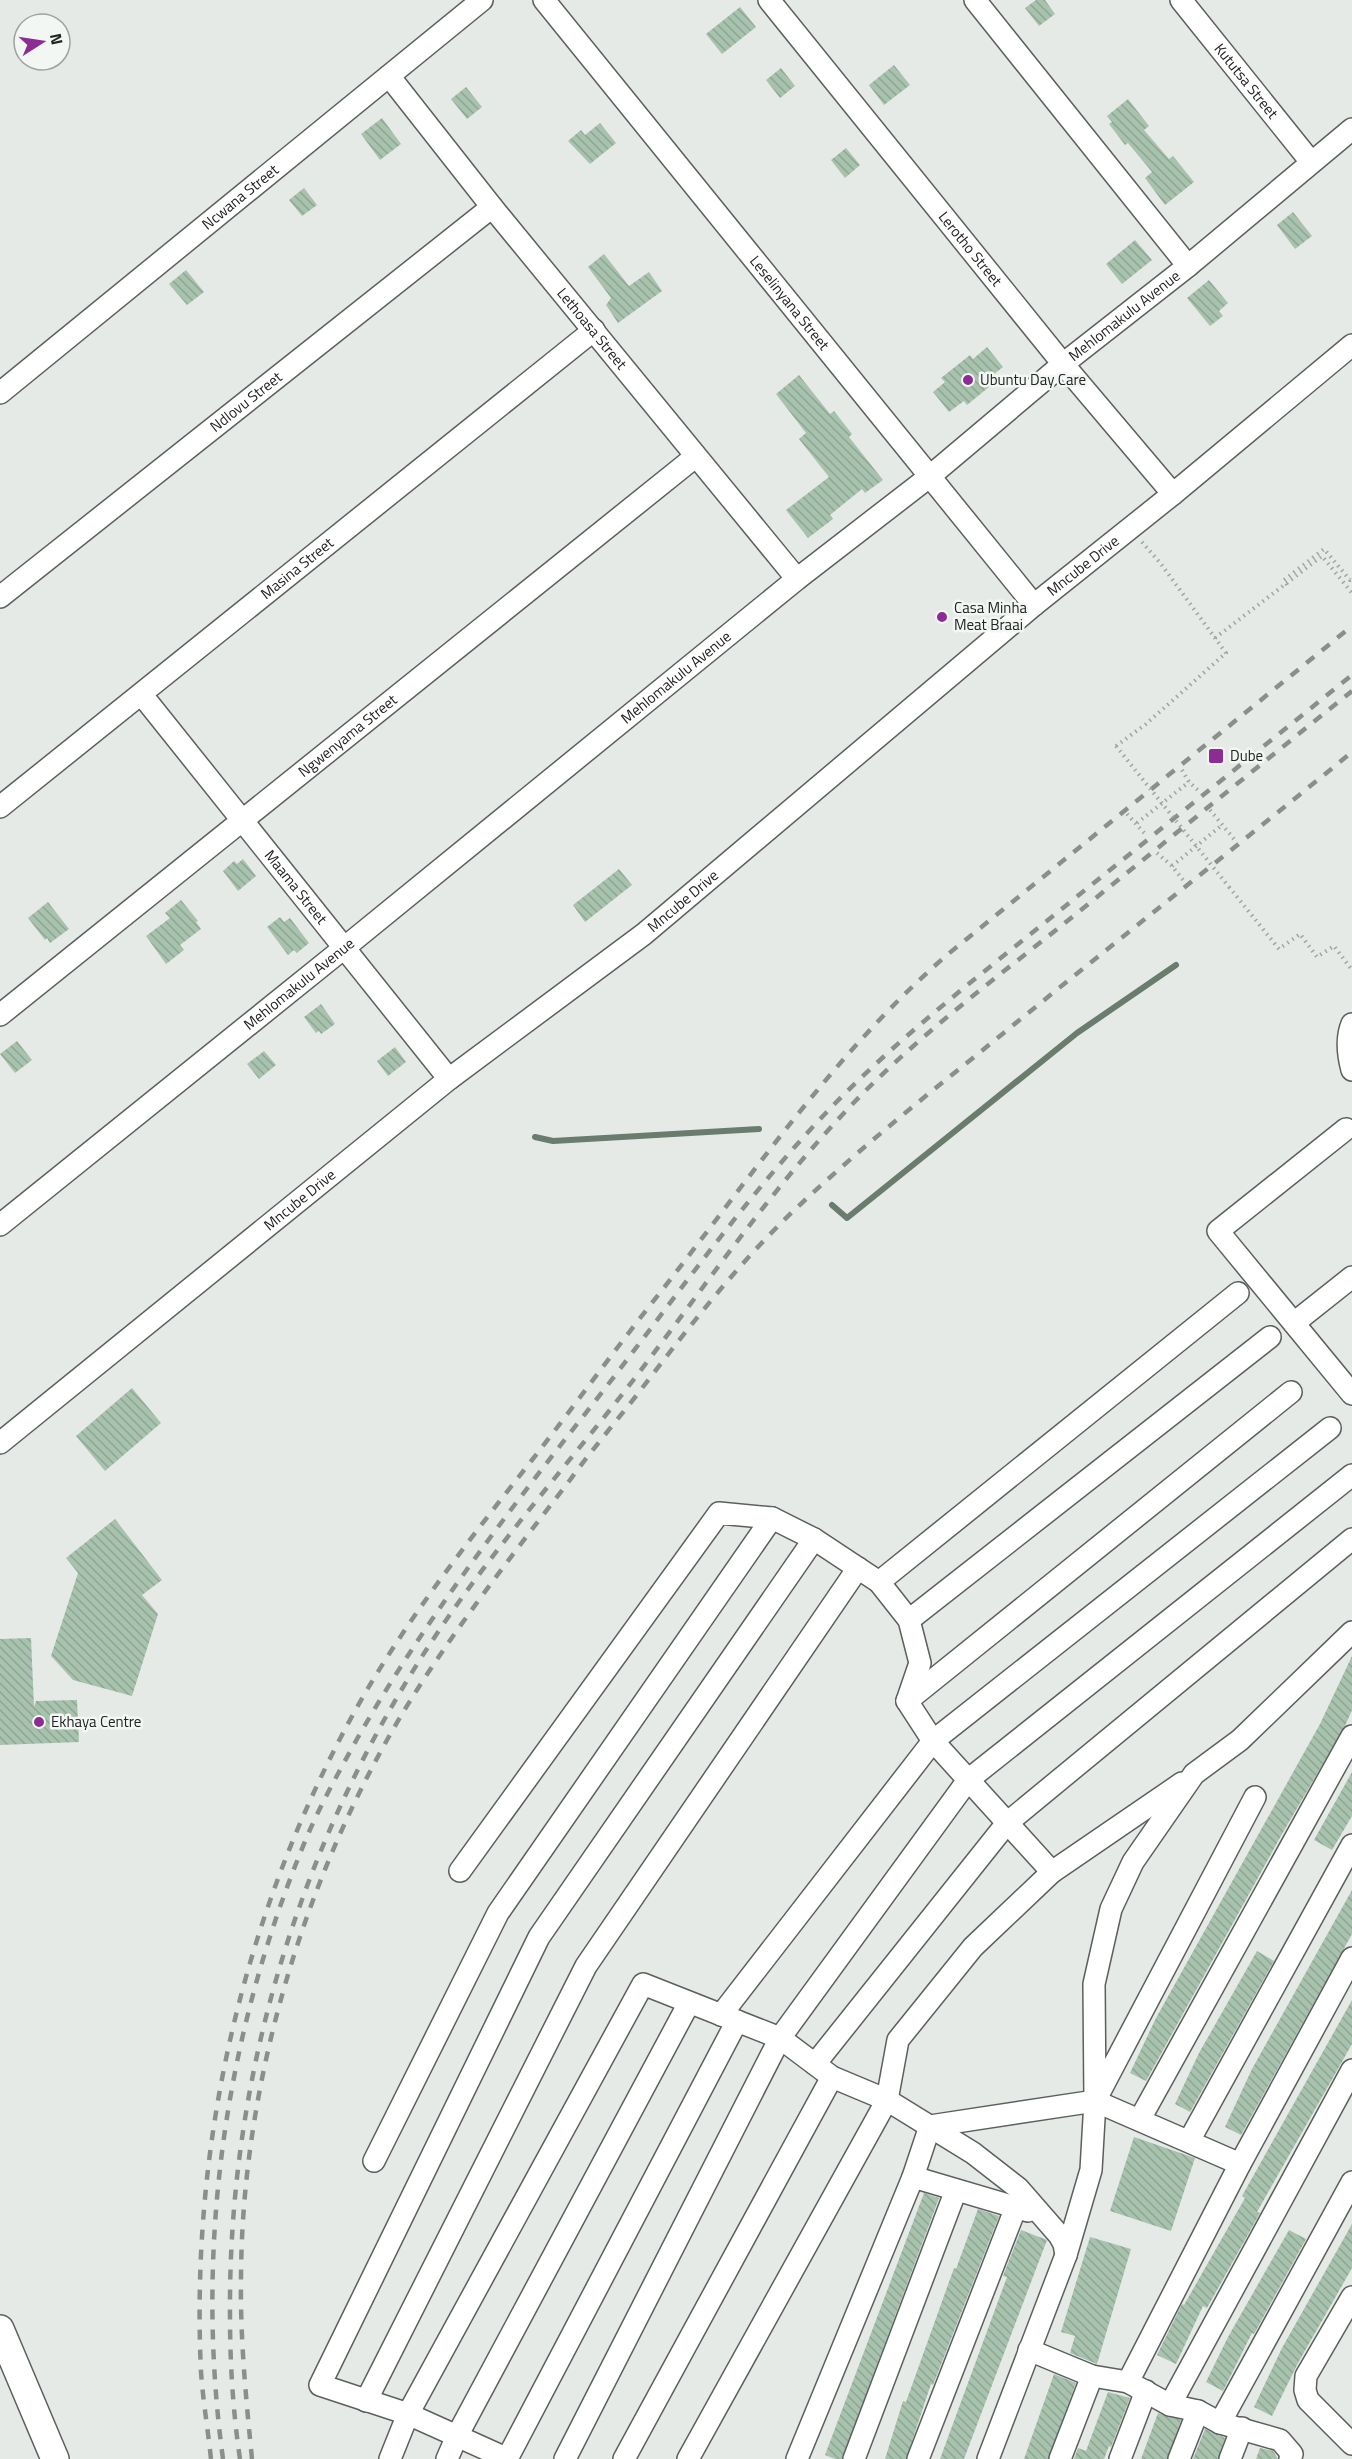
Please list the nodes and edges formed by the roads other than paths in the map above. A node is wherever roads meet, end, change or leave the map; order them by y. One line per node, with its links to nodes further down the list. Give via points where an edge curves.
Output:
1 (482, 0): 6 (street, Ncwana Street)
2 (544, 0): 16 (street, Leselinyana Street)
3 (769, 0): 13 (street, Lerotho Street)
4 (975, 0): 10 (street)
5 (1181, 0): 8 (street, Kututsa Street)
6 (389, 75): 9 (street, Lethoasa Street); 14 (street, Ncwana Street)
7 (1352, 129): 8 (street, Mehlomakulu Avenue)
8 (1311, 162): 10 (street, Mehlomakulu Avenue)
9 (492, 207): 11 (street, Lethoasa Street); 19 (street, Ndlovu Street)
10 (1188, 266): 13 (street, Mehlomakulu Avenue)
11 (594, 330): 15 (street, Lethoasa Street); 21 (street, Masina Street)
12 (1352, 345): 17 (street, Mncube Drive)
13 (1063, 364): 16 (street, Mehlomakulu Avenue); 17 (street, Lerotho Street)
14 (0, 393)
15 (695, 457): 18 (street, Lethoasa Street); 23 (street, Ngwenyama Street)
16 (929, 477): 18 (street, Mehlomakulu Avenue); 20 (street, Leselinyana Street)
17 (1173, 494): 20 (street, Mncube Drive)
18 (796, 579): 24 (street, Mehlomakulu Avenue)
19 (0, 597)
20 (1034, 605): 28 (street, Mncube Drive, via 644,934)
21 (142, 695): 22 (street, Masina Street); 23 (street, Maama Street)
22 (0, 807)
23 (242, 822): 24 (street, Maama Street); 25 (street, Ngwenyama Street)
24 (344, 948): 28 (street, Maama Street); 30 (street, Mehlomakulu Avenue)
25 (0, 1015)
26 (1352, 1024): 27 (street, via 1348,1053)
27 (1352, 1070)
28 (449, 1079): 38 (street, Mncube Drive)
29 (1346, 1129): 33 (street, via 1218,1231)
30 (0, 1225)
31 (1352, 1277): 33 (street)
32 (1238, 1293): 44 (street)
33 (1294, 1323): 36 (street)
34 (1270, 1337): 45 (street)
35 (1291, 1392): 47 (street)
36 (1352, 1394)
37 (1330, 1428): 49 (street)
38 (0, 1443)
39 (1352, 1474): 51 (street)
40 (772, 1518): 41 (street); 55 (street, via 719,1513); 69 (street, via 498,1913)
41 (814, 1539): 43 (street); 82 (street, via 539,1937 320,2385)
42 (1352, 1539): 53 (street)
43 (858, 1568): 44 (street); 82 (street, via 586,1966)
44 (879, 1582): 45 (street)
45 (909, 1620): 47 (street, via 920,1663)
46 (1352, 1632): 50 (street, via 1240,1740)
47 (907, 1701): 49 (street)
48 (1352, 1736): 66 (street)
49 (933, 1741): 51 (street); 59 (street)
50 (1194, 1774): 56 (street); 65 (street, via 1133,1862 1111,1909 1094,1984)
51 (968, 1780): 53 (street); 60 (street)
52 (1255, 1797): 65 (street)
53 (1007, 1823): 56 (street); 61 (street)
54 (1352, 1845): 68 (street)
55 (460, 1871)
56 (1052, 1872): 64 (street, via 974,1947 898,2040)
57 (1352, 1958): 70 (street)
58 (689, 2002): 59 (street); 85 (street, via 643,1984); 88 (street)
59 (729, 2018): 60 (street); 93 (street)
60 (780, 2038): 61 (street); 94 (street)
61 (815, 2064): 63 (street)
62 (1352, 2070): 83 (street)
63 (832, 2077): 64 (street); 95 (street)
64 (887, 2100): 67 (street); 96 (street)
65 (1095, 2101): 66 (street); 67 (street); 76 (street, via 1091,2170)
66 (1140, 2119): 68 (street)
67 (930, 2126): 71 (street); 75 (street, via 974,2153 1018,2188)
68 (1189, 2141): 70 (street)
69 (374, 2161)
70 (1240, 2164): 81 (street)
71 (913, 2177): 73 (street); 97 (street)
72 (1352, 2182): 86 (street)
73 (956, 2190): 74 (street); 98 (street)
74 (1016, 2207): 75 (street); 99 (street)
75 (1040, 2214): 76 (street, via 1059,2235)
76 (1066, 2255): 79 (street)
77 (1352, 2297): 89 (street, via 1305,2384 1308,2400)
78 (0, 2329): 90 (main road)
79 (1029, 2350): 80 (street); 100 (street)
80 (1092, 2376): 81 (street); 101 (street)
81 (1137, 2387): 83 (street); 102 (street)
82 (366, 2401): 85 (street)
83 (1170, 2404): 84 (street)
84 (1198, 2411): 86 (street); 103 (street)
85 (408, 2414): 88 (street); 91 (street)
86 (1220, 2423): 87 (street)
87 (1242, 2428): 104 (street); 105 (street, via 1280,2440 1292,2454)
88 (457, 2436): 92 (street); 93 (street)
89 (1352, 2444)
90 (55, 2459)
91 (390, 2459)
92 (447, 2459)
93 (508, 2459)
94 (565, 2459)
95 (624, 2459)
96 (688, 2459)
97 (797, 2459)
98 (854, 2459)
99 (918, 2459)
100 (988, 2459)
101 (1060, 2459)
102 (1120, 2459)
103 (1179, 2459)
104 (1230, 2459)
105 (1290, 2459)

